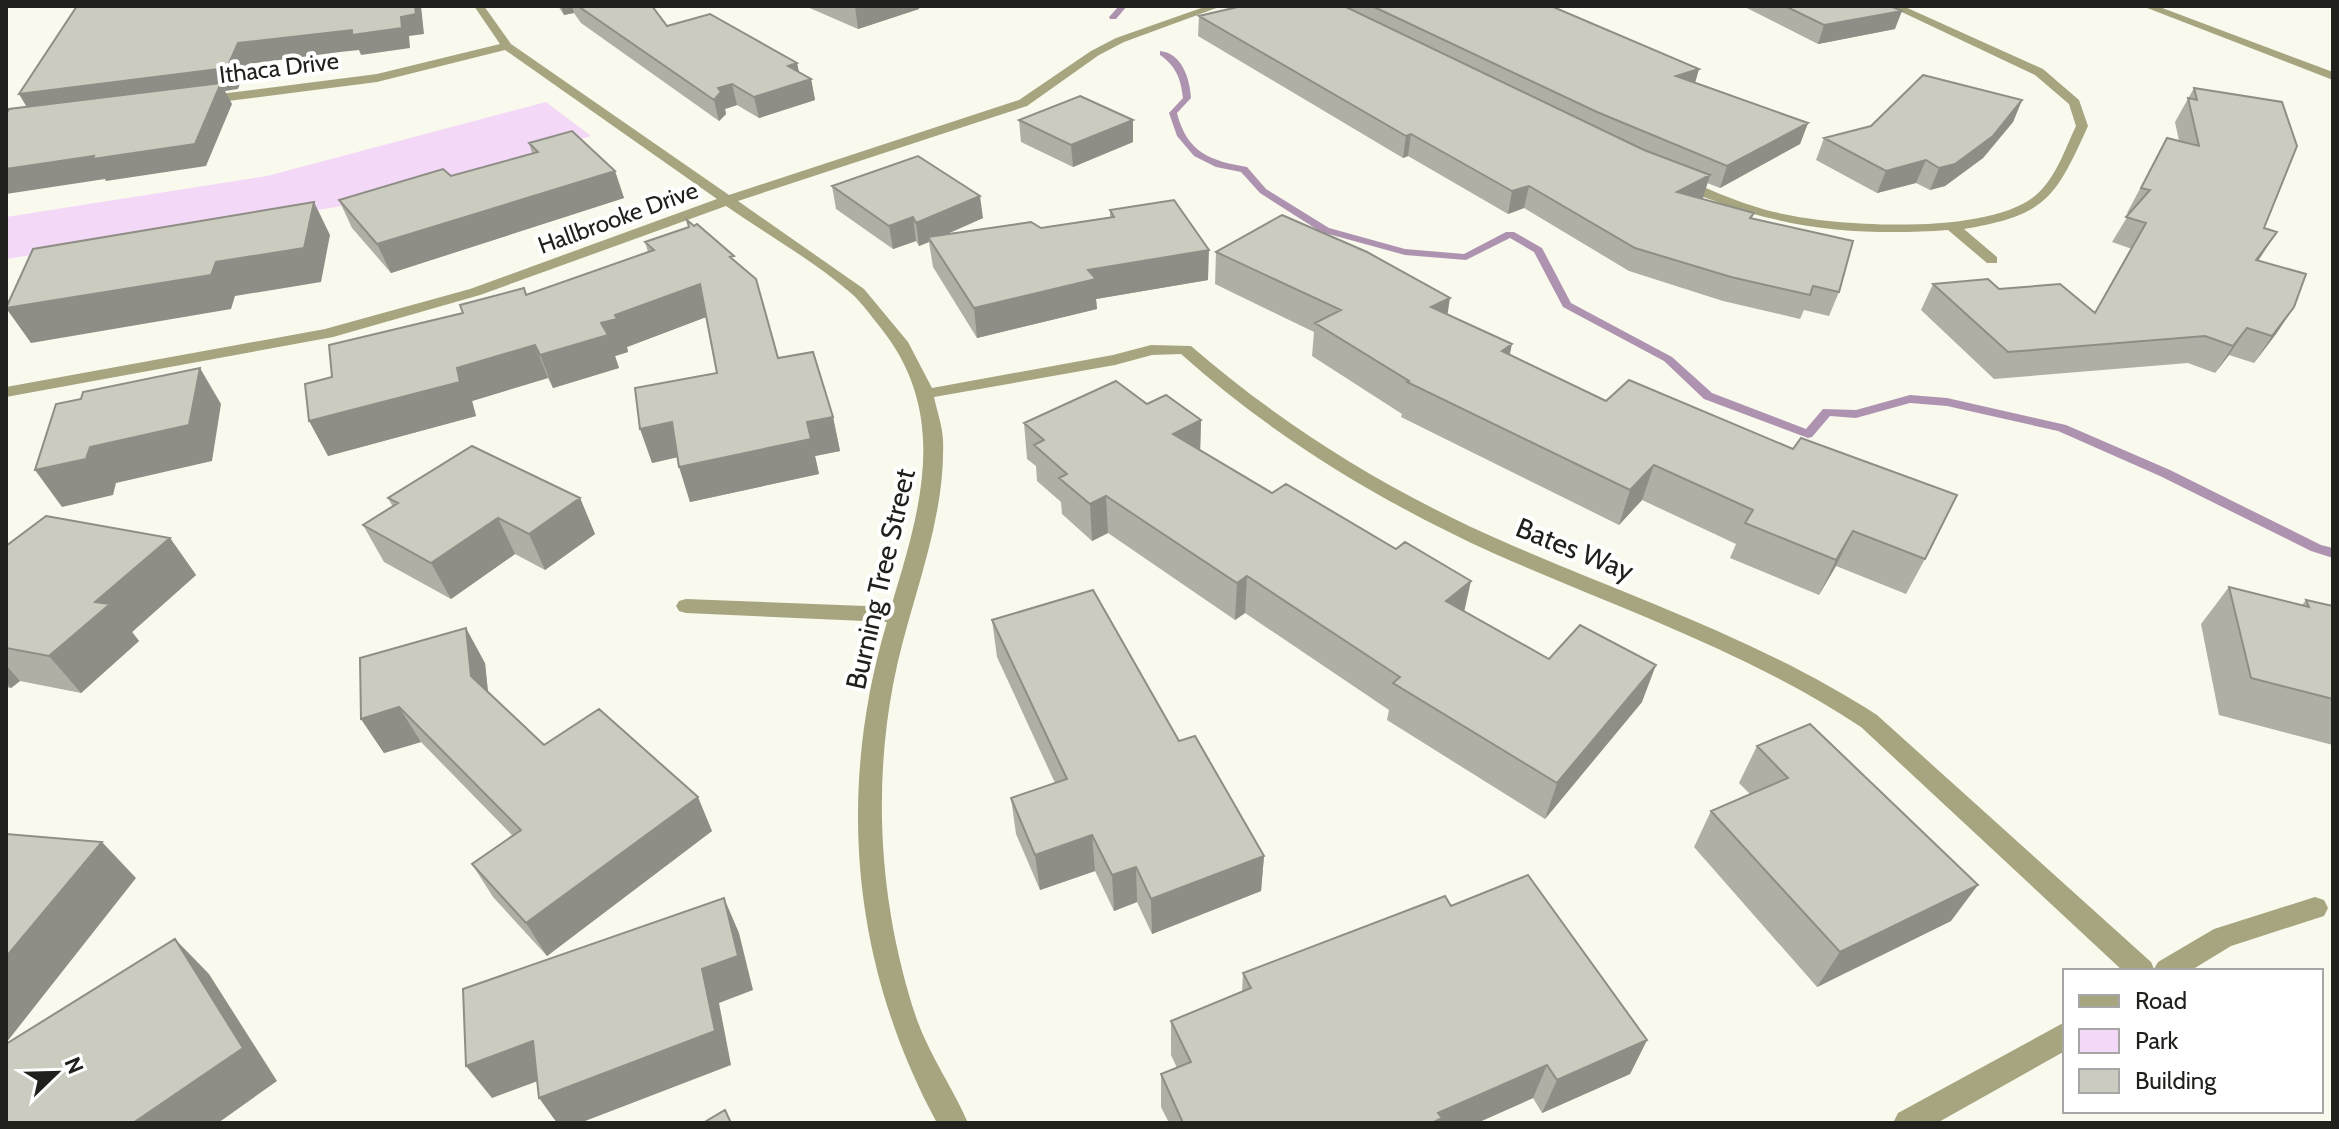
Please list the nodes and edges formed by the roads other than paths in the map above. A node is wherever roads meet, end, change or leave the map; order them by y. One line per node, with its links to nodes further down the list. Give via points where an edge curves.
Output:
1 (479, 6): 5 (street, Burning Tree Street)
2 (1217, 6): 9 (street, Hallbrooke Drive, via 1120,40 1023,103)
3 (1894, 6): 10 (street, via 2039,72 2075,103 2082,126 2057,180 2038,201 2008,214)
4 (2147, 6): 6 (street)
5 (507, 46): 7 (street, Ithaca Drive, via 377,78); 9 (street, Burning Tree Street)
6 (2333, 76)
7 (184, 103)
8 (1672, 179): 10 (street, via 1778,216 1883,229)
9 (730, 201): 12 (street, Hallbrooke Drive, via 475,292 367,324); 13 (street, Burning Tree Street, via 859,292 896,334)
10 (1952, 226): 11 (street)
11 (1992, 260)
12 (6, 392)
13 (925, 394): 15 (street, Burning Tree Street, via 937,455); 17 (street, Bates Way, via 1151,350 1185,349 1237,395 1421,511 1747,652 1848,707)
14 (686, 606): 15 (street)
15 (902, 615): 20 (street, Burning Tree Street, via 882,685 875,742 869,816 874,885 887,968 928,1084)
16 (2315, 908): 18 (street, via 2223,937)
17 (2140, 969)
18 (2170, 969)
19 (2063, 1036): 21 (street)
20 (953, 1123)
21 (1908, 1123)

